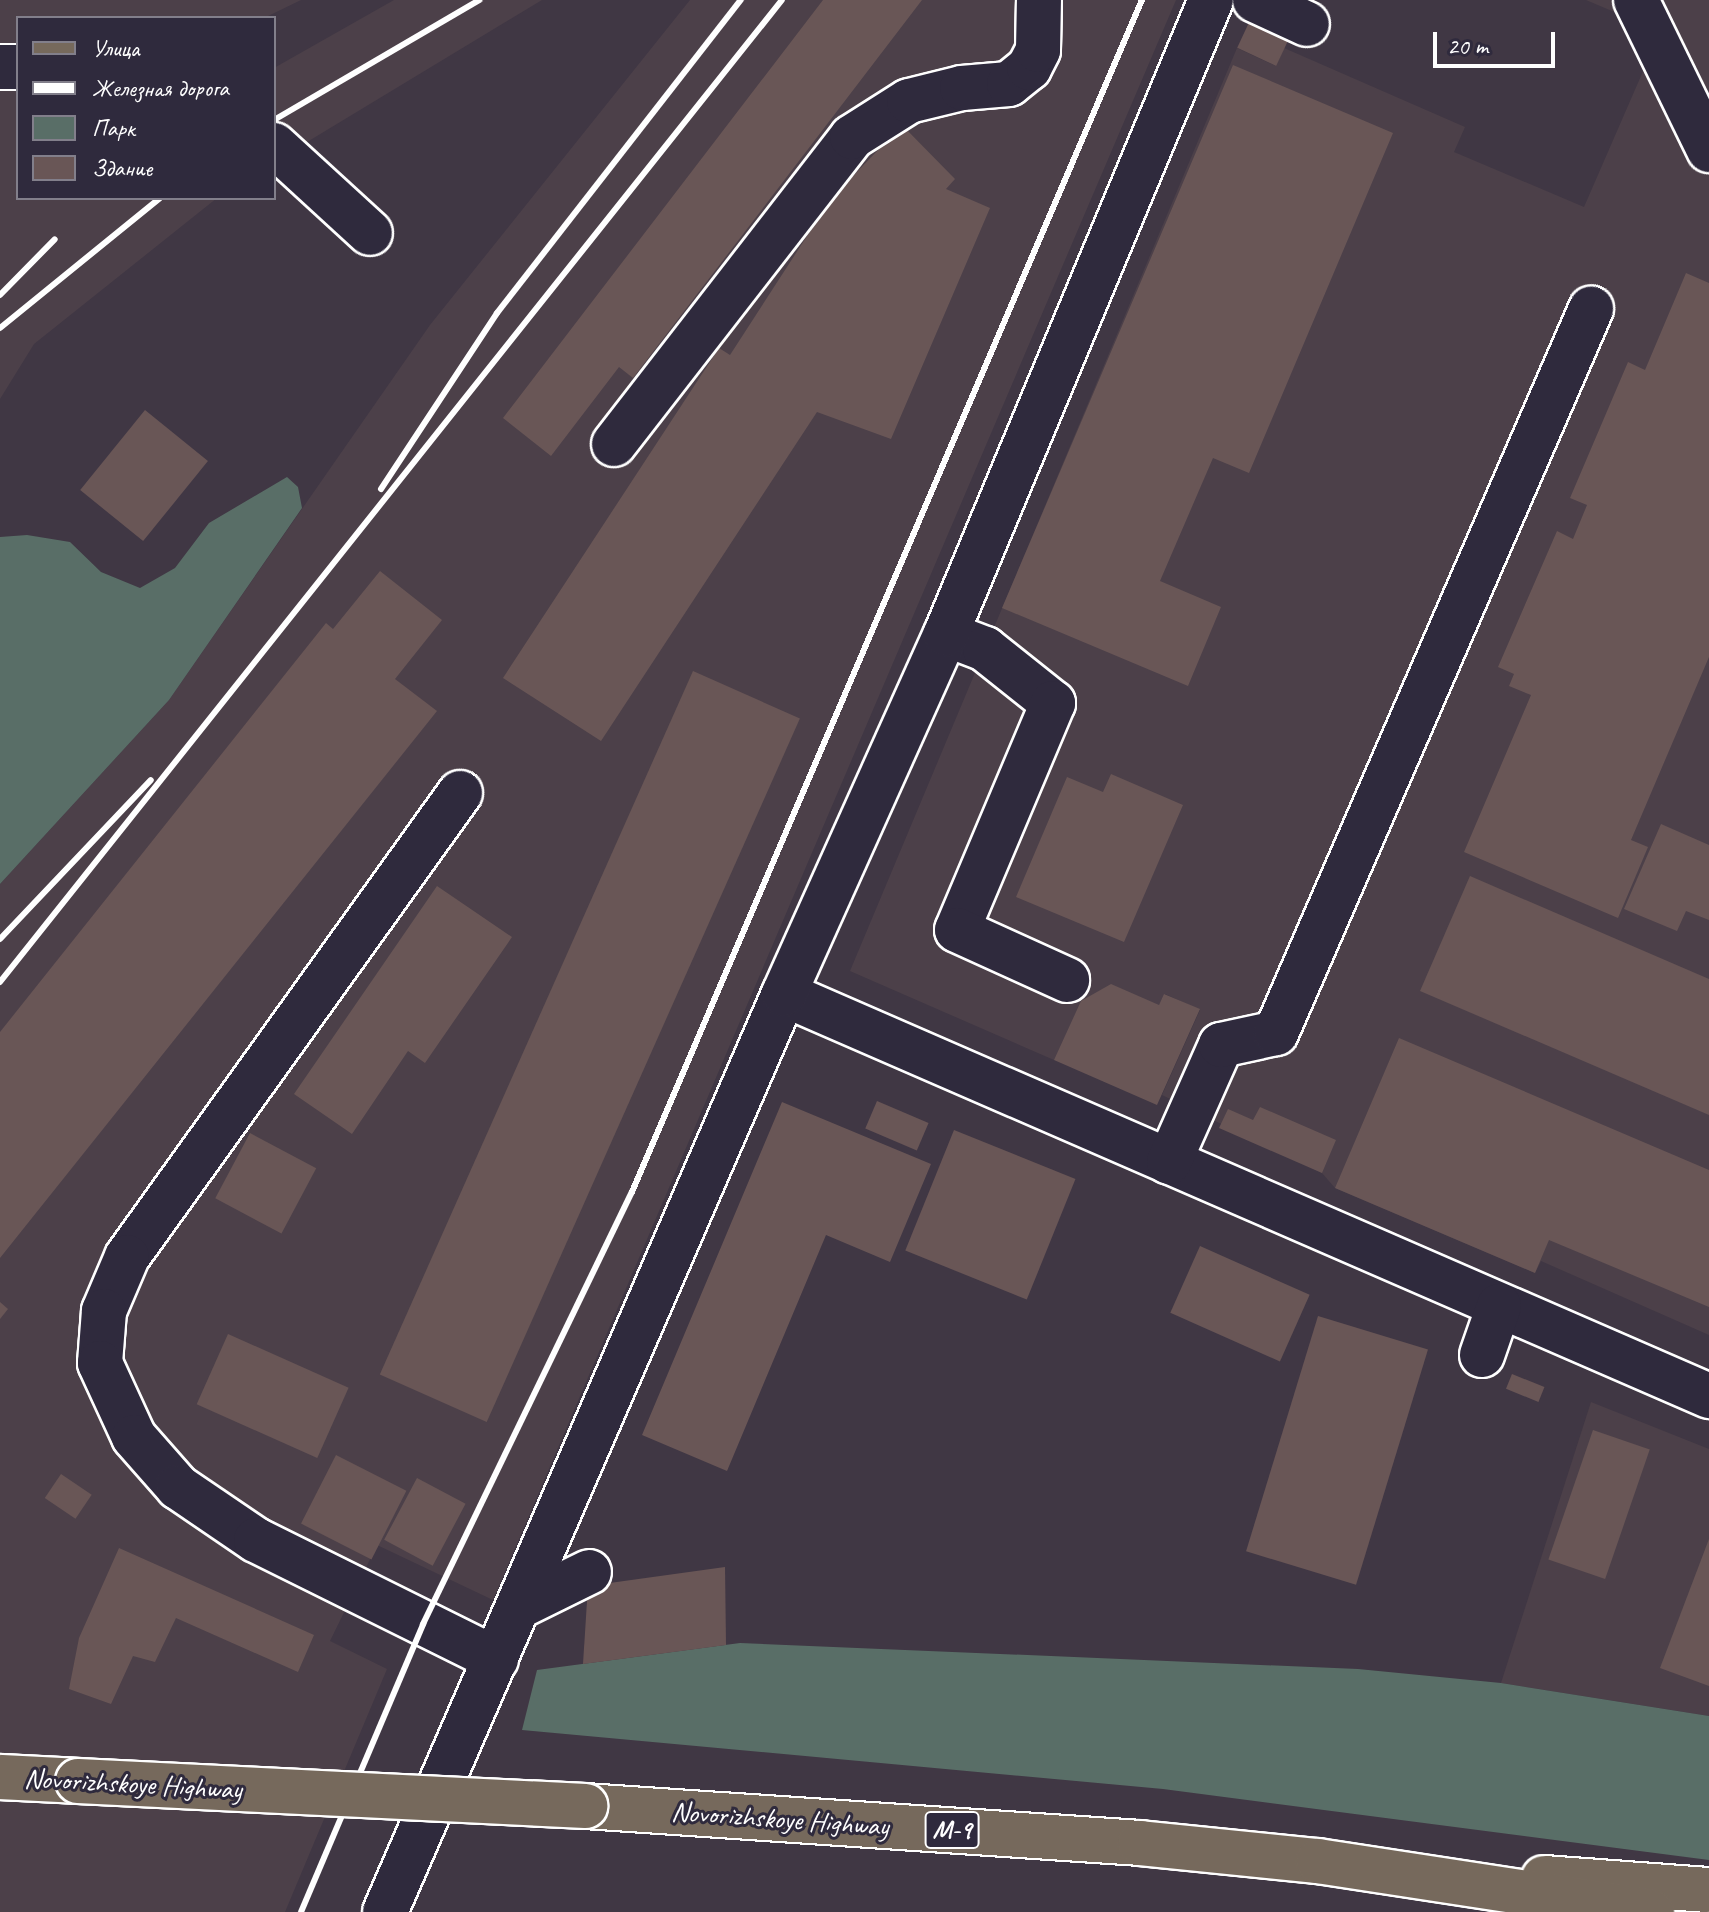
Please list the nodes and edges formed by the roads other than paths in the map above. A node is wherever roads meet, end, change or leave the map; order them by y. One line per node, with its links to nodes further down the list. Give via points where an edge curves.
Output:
1 (1039, 0): 10 (street, via 1038,50 1029,68 1009,84 909,101 852,137)
2 (1211, 0): 11 (street)
3 (1255, 0): 5 (street)
4 (1636, 0): 7 (street)
5 (1307, 24)
6 (276, 147): 8 (street)
7 (1709, 150)
8 (370, 233)
9 (1591, 309): 15 (street, via 1276,1033 1221,1045)
10 (614, 444)
11 (946, 634): 13 (street, via 985,649 1053,703 957,930); 14 (street)
12 (460, 793): 21 (street, via 127,1257 104,1311 100,1363 134,1437 178,1487 256,1540)
13 (1067, 980)
14 (784, 994): 15 (street); 20 (street)
15 (1169, 1162): 16 (street)
16 (1499, 1306): 17 (street); 18 (street)
17 (1482, 1355)
18 (1709, 1396)
19 (589, 1572): 20 (street)
20 (518, 1607): 21 (street)
21 (496, 1659): 25 (street)
22 (0, 1777): 23 (main road, Novorizhskoye Highway / М-9, bridge, via 585,1806 1124,1841)
23 (1318, 1861): 24 (main road, М-9); 26 (main road, Novorizhskoye Highway / М-9)
24 (1709, 1890)
25 (385, 1912)
26 (1652, 1912)

